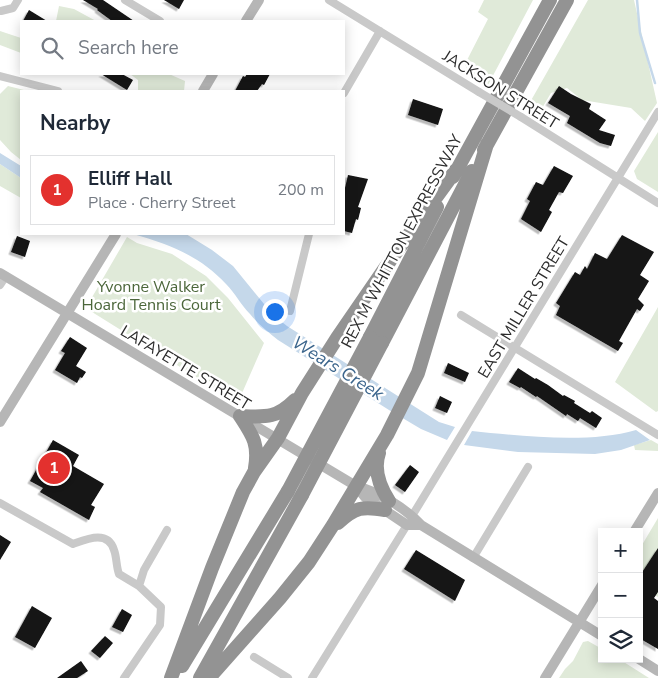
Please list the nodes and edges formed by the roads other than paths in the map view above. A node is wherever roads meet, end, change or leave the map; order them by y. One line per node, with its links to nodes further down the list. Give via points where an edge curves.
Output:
1 (18, 0): 7 (street, via 13,8)
2 (125, 0): 8 (street)
3 (260, 0): 9 (main road)
4 (329, 0): 10 (street, JACKSON STREET)
5 (550, 0): 18 (highway, REX M WHITTON EXPRESSWAY)
6 (567, 0): 17 (highway, REX M WHITTON EXPRESSWAY)
7 (1, 11)
8 (158, 20)
9 (247, 20)
10 (380, 31): 15 (street); 19 (street, JACKSON STREET, bridge)
11 (212, 75): 14 (main road)
12 (0, 76): 13 (street)
13 (54, 90)
14 (204, 90)
15 (345, 91)
16 (658, 112): 19 (street, EAST MILLER STREET)
17 (487, 144): 27 (highway, REX M WHITTON EXPRESSWAY); 34 (highway, via 418,373)
18 (456, 170): 27 (highway, REX M WHITTON EXPRESSWAY); 29 (highway)
19 (617, 179): 20 (street, JACKSON STREET); 28 (street, EAST MILLER STREET)
20 (658, 204)
21 (115, 235): 25 (main road)
22 (309, 235): 24 (street)
23 (2, 278): 25 (main road, LAFAYETTE STREET)
24 (290, 311)
25 (67, 313): 30 (main road, LAFAYETTE STREET); 31 (main road)
26 (461, 315): 28 (street)
27 (376, 340): 55 (highway, REX M WHITTON EXPRESSWAY, bridge); 56 (highway, REX M WHITTON EXPRESSWAY, bridge, via 302,495)
28 (514, 348): 32 (street); 41 (street, EAST MILLER STREET)
29 (302, 392): 30 (highway, via 284,411 263,417); 33 (highway)
30 (240, 416): 33 (main road, LAFAYETTE STREET); 36 (highway, via 253,436 258,453)
31 (0, 422)
32 (658, 435)
33 (278, 438): 36 (highway); 37 (main road, LAFAYETTE STREET)
34 (385, 438): 37 (highway); 40 (highway, via 377,458 377,472)
35 (528, 467): 45 (street)
36 (254, 472): 54 (highway, via 212,568)
37 (356, 486): 40 (main road, LAFAYETTE STREET, via 371,490); 44 (highway)
38 (658, 493): 42 (main road)
39 (0, 503): 46 (street, via 73,544 95,536 109,541 119,574)
40 (387, 506): 41 (main road, LAFAYETTE STREET); 44 (highway, via 366,507 352,512)
41 (409, 520): 45 (main road, LAFAYETTE STREET); 59 (street, EAST MILLER STREET)
42 (636, 528)
43 (167, 530): 46 (street, via 144,570)
44 (330, 530): 57 (highway, via 280,598)
45 (473, 558): 48 (main road, LAFAYETTE STREET)
46 (139, 586): 53 (street, via 161,607 160,626)
47 (598, 591): 48 (main road)
48 (579, 622): 49 (main road, LAFAYETTE STREET); 60 (main road)
49 (598, 634)
50 (254, 657): 58 (street)
51 (643, 662): 52 (main road)
52 (658, 671)
53 (124, 678)
54 (171, 678)
55 (175, 678)
56 (200, 678)
57 (209, 678)
58 (288, 678)
59 (312, 678)
60 (545, 678)

